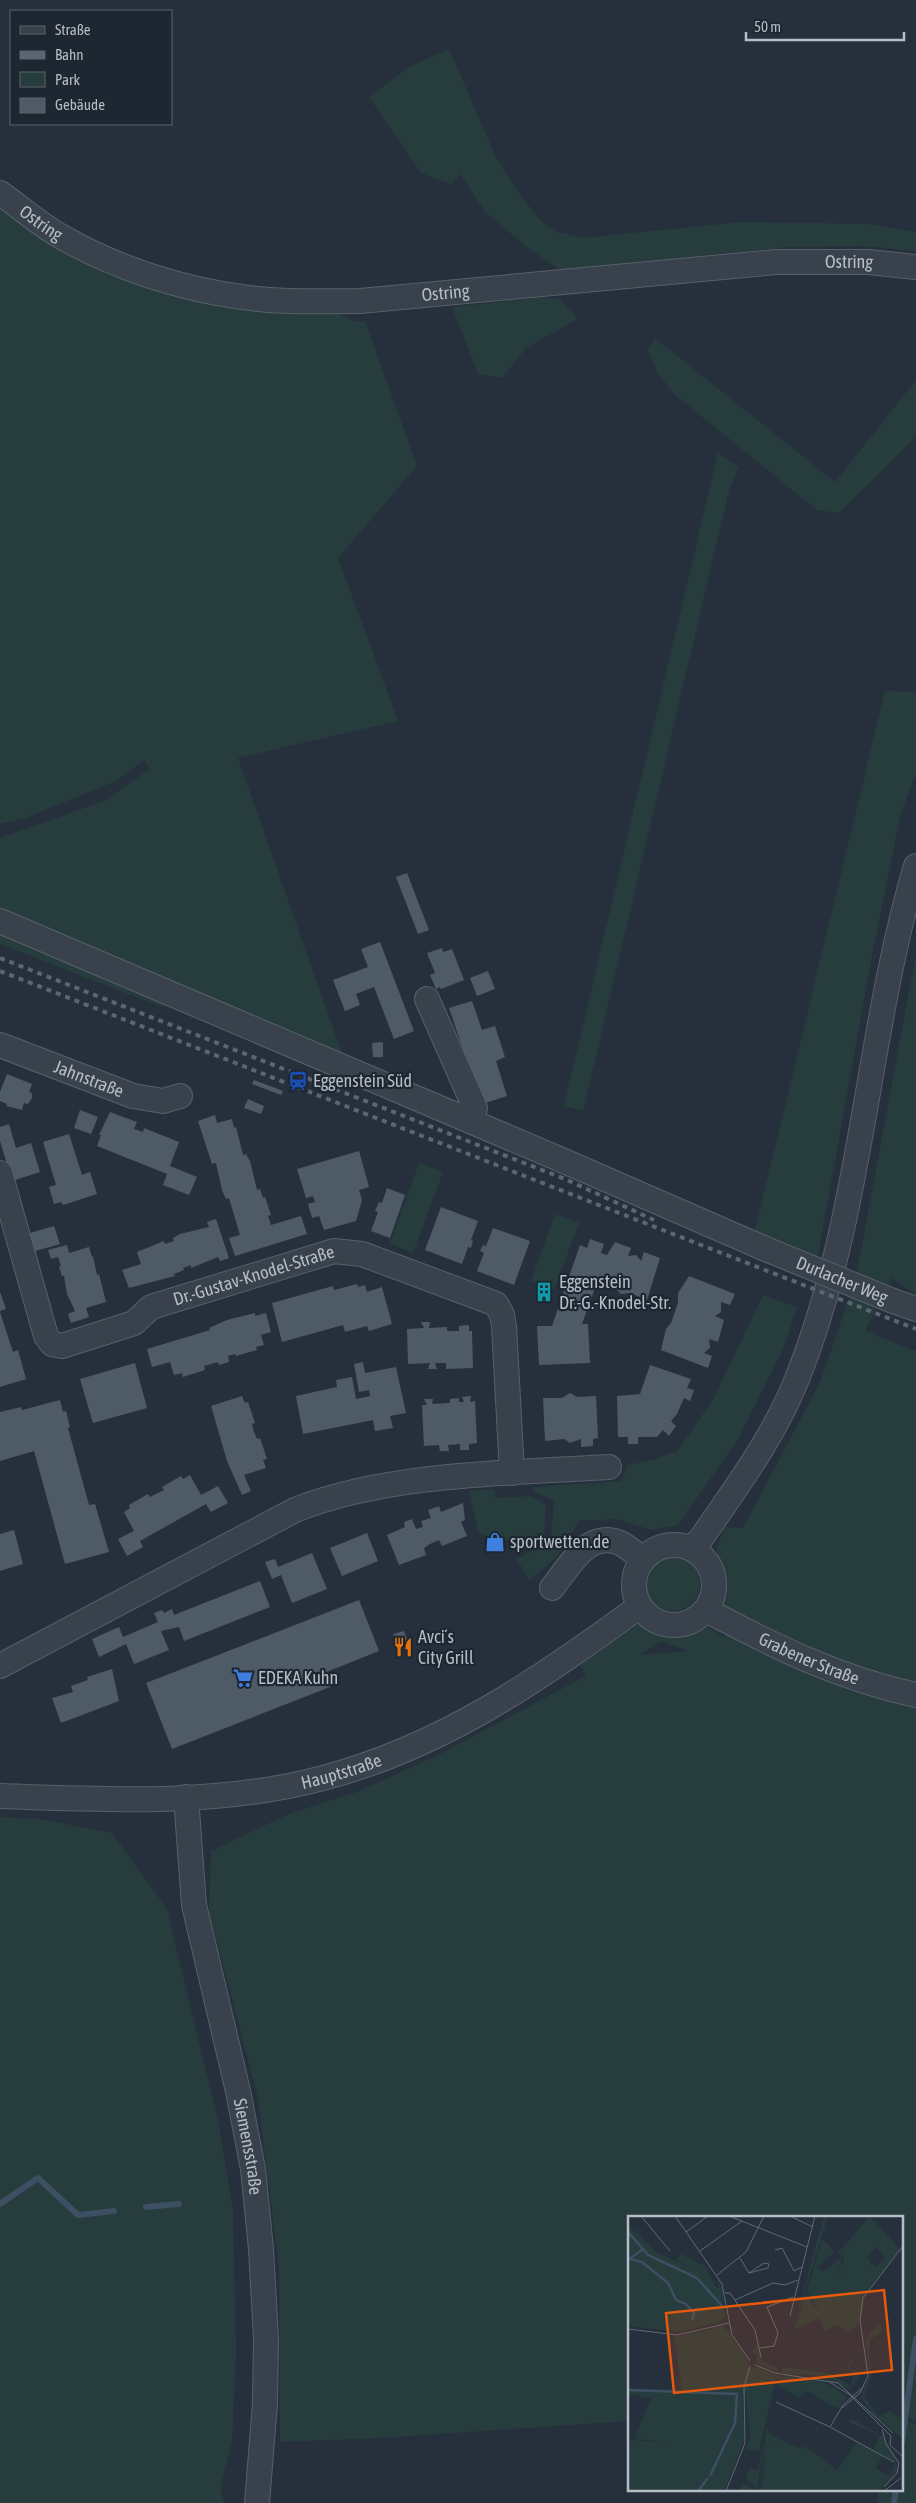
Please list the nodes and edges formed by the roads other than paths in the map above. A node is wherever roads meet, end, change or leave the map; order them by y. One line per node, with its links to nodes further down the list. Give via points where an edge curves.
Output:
1 (0, 193): 2 (street, Ostring, via 62,237 120,264 177,284 242,298 360,301 776,262 869,262)
2 (916, 267)
3 (916, 866): 13 (street, via 890,977 850,1192 814,1335 772,1432 700,1540)
4 (0, 921): 8 (street, Durlacher Weg)
5 (428, 999): 8 (street, via 475,1108)
6 (0, 1045): 7 (street, Jahnstraße, via 133,1096 163,1101)
7 (180, 1096)
8 (470, 1121): 10 (street, Durlacher Weg, bridge, via 768,1250)
9 (0, 1173): 12 (street, Dr.-Gustav-Knodel-Straße, via 46,1336 52,1344 62,1346 134,1323 151,1307 334,1251 362,1254 496,1304 504,1326)
10 (916, 1309)
11 (609, 1467): 12 (street)
12 (512, 1473): 18 (street, via 378,1487 313,1503)
13 (691, 1548): 14 (street, via 665,1545); 17 (street, via 703,1556 715,1582 713,1597)
14 (643, 1559): 15 (street, via 620,1543 604,1539 593,1542 579,1553); 16 (street, via 633,1582)
15 (552, 1588)
16 (640, 1606): 17 (street, via 650,1618 664,1624 680,1625 694,1620); 21 (street, Hauptstraße, via 559,1666 444,1733 375,1762 322,1779 252,1792)
17 (706, 1610): 19 (street, Grabener Straße, via 782,1651 814,1664)
18 (0, 1666)
19 (916, 1695)
20 (0, 1796): 21 (street, Hauptstraße, via 91,1799)
21 (186, 1797): 22 (street, Siemensstraße, via 194,1906 253,2169 266,2339)
22 (257, 2503)

